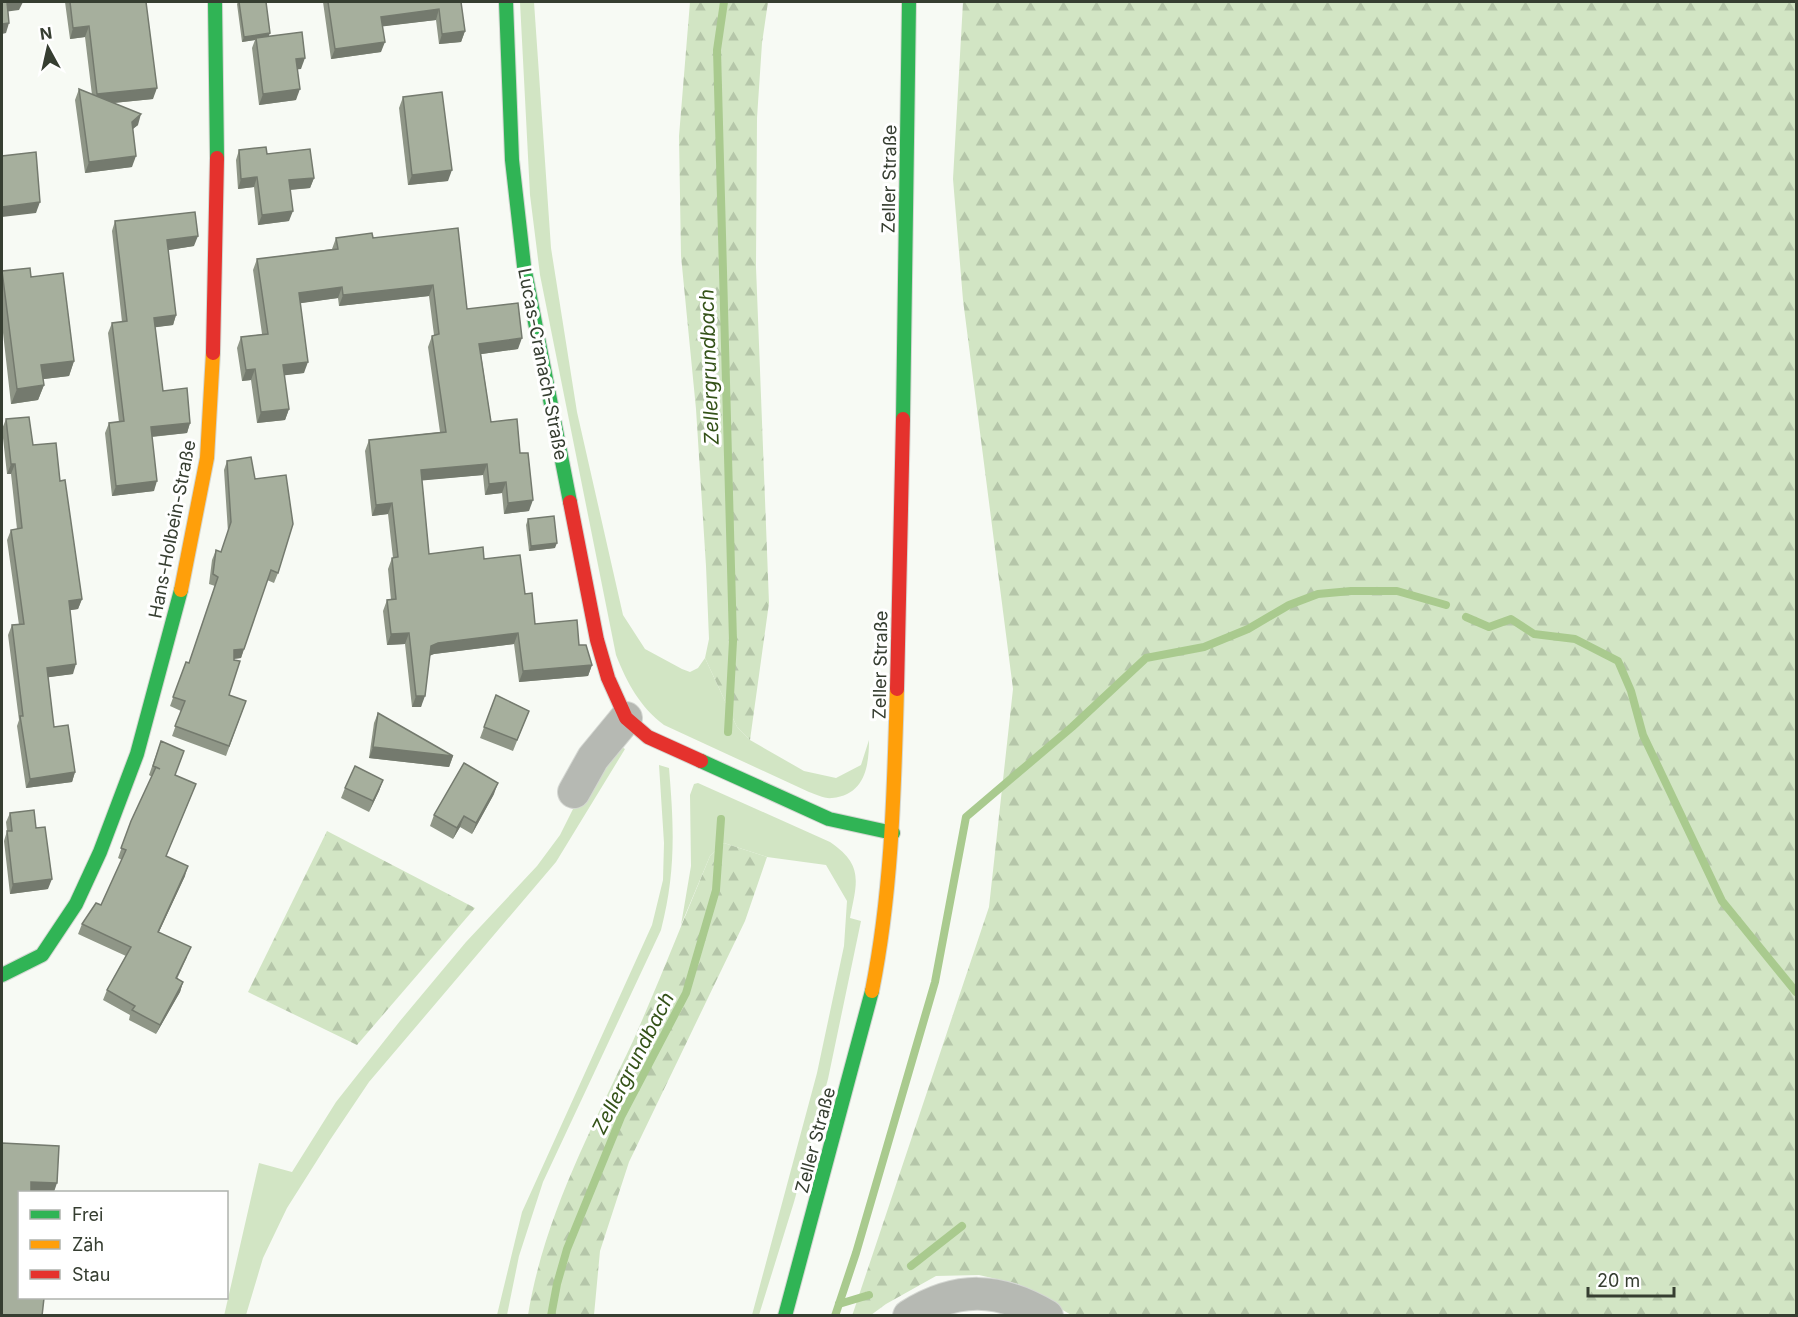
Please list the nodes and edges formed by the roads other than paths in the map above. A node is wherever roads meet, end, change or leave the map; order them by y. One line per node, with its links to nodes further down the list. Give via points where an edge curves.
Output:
1 (216, 2): 7 (street, Hans-Holbein-Straße, via 215,324 207,458 176,614 138,754 76,904 42,955)
2 (506, 2): 4 (street, Lucas-Cranach-Straße, via 512,160 524,266 597,640)
3 (909, 2): 6 (street, Zeller Straße)
4 (626, 718): 5 (street, via 593,758); 6 (street, Lucas-Cranach-Straße, via 648,737 818,814)
5 (574, 792)
6 (893, 833): 8 (street, Zeller Straße, via 883,934 866,1019)
7 (2, 975)
8 (785, 1316)
9 (909, 1316): 10 (street, via 944,1298 971,1292 998,1295)
10 (1047, 1316)

